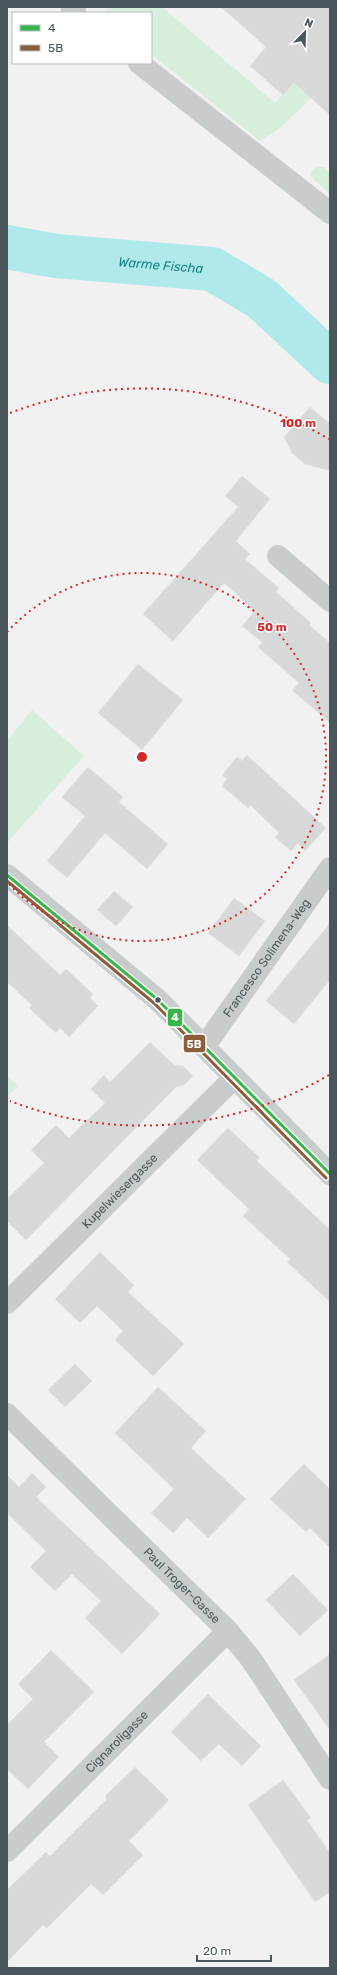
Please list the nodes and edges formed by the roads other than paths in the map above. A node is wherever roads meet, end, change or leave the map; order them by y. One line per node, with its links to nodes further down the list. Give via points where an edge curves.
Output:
1 (140, 64): 2 (street)
2 (330, 214)
3 (278, 556): 4 (street)
4 (330, 601)
5 (330, 868): 7 (street, Francesco Solimena-Weg)
6 (7, 875): 7 (street, via 158,1000)
7 (204, 1047): 8 (street)
8 (234, 1078): 9 (street); 10 (street, Kupelwiesergasse)
9 (327, 1165)
10 (7, 1303)
11 (7, 1414): 12 (street, Paul Troger-Gasse)
12 (228, 1632): 13 (street, Paul Troger-Gasse, via 251,1659); 14 (street, Cignaroligasse)
13 (330, 1779)
14 (7, 1851)

